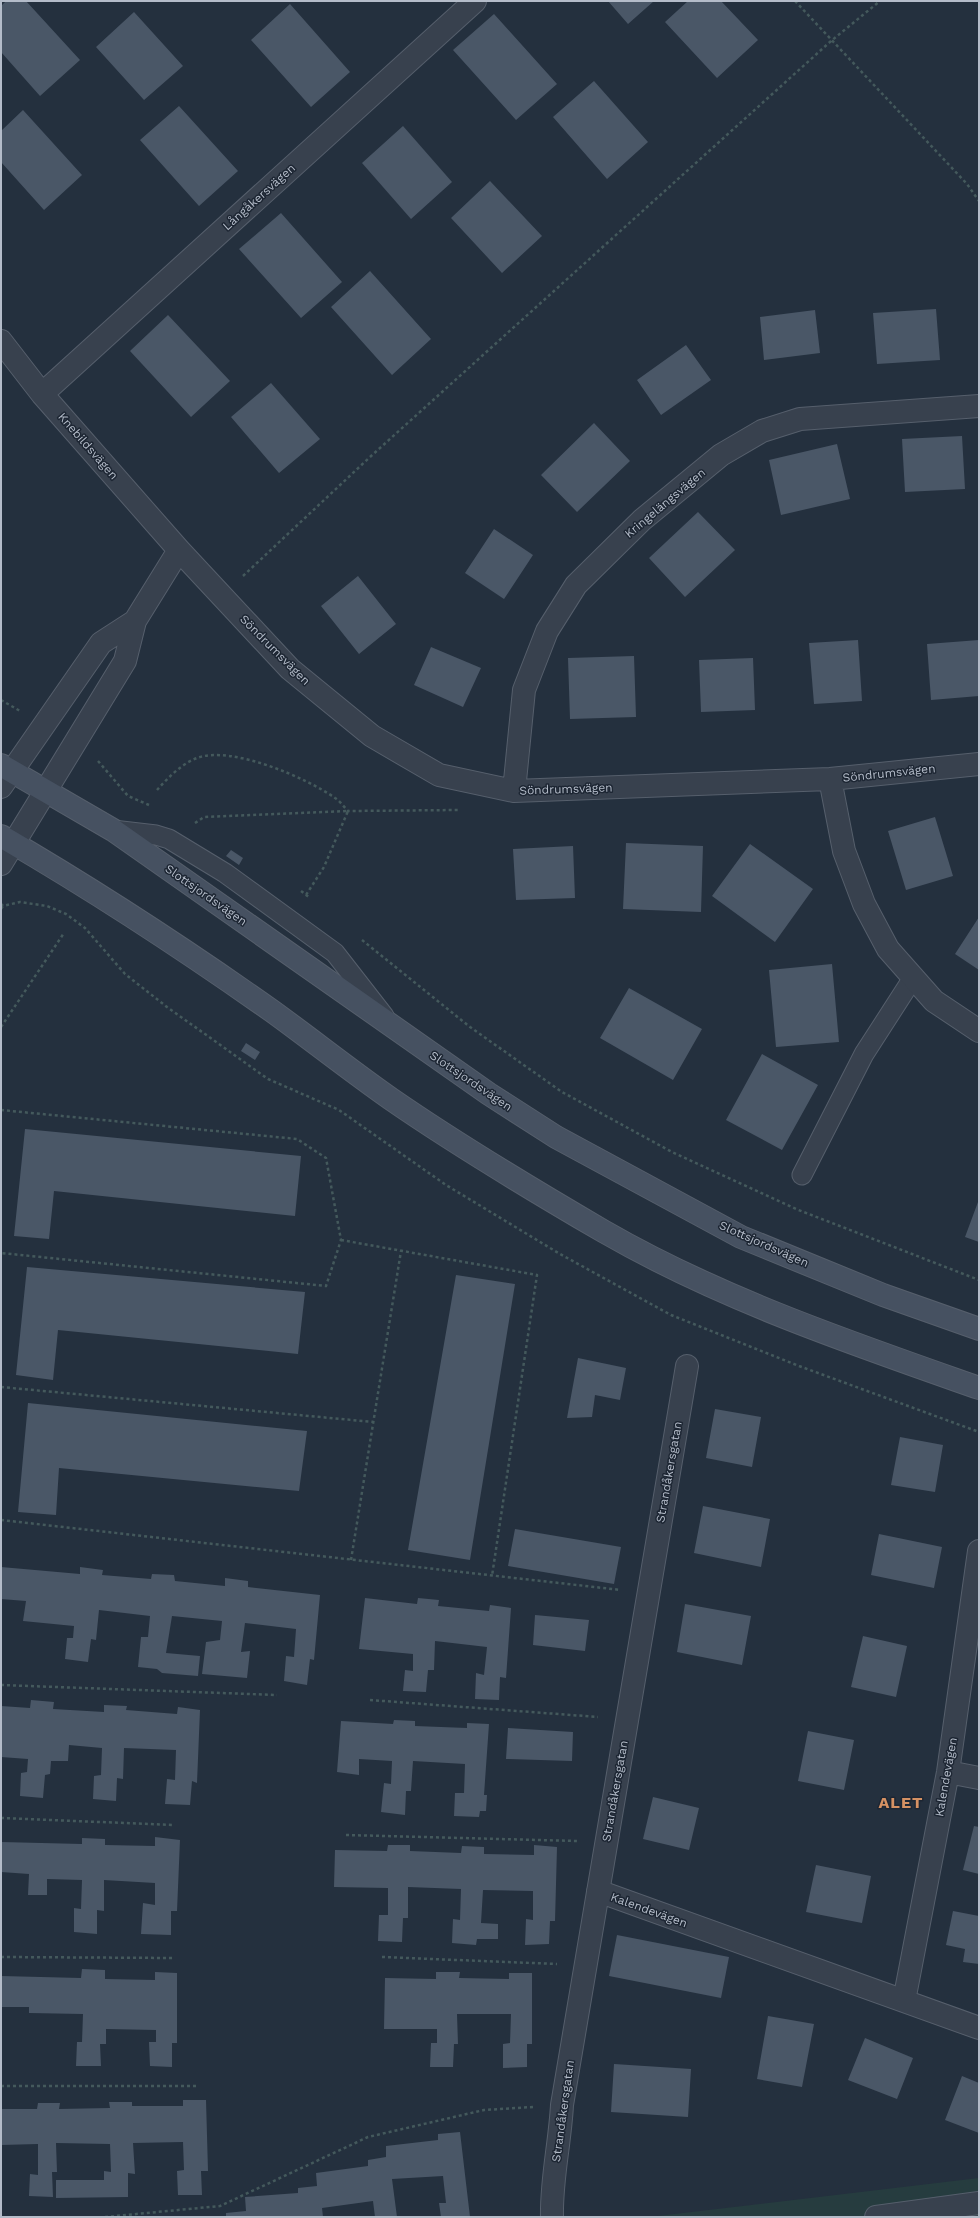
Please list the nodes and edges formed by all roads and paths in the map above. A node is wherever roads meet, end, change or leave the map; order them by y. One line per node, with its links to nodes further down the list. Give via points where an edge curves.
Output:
1 (475, 1): 7 (street, Långåkersvägen)
2 (795, 1): 4 (path)
3 (880, 1): 4 (path)
4 (831, 41): 5 (path, via 967,184); 10 (path, via 370,456)
5 (979, 201)
6 (1, 341): 7 (street, Knebildsvägen)
7 (42, 394): 9 (street, Knebildsvägen)
8 (979, 406): 20 (street, Kringelängsvägen, via 800,419 762,431 721,455 642,520 576,584 547,631 524,690)
9 (179, 550): 10 (street, Söndrumsvägen); 11 (street)
10 (222, 596): 20 (street, Söndrumsvägen, via 290,669 372,736 439,775)
11 (135, 621): 13 (street, via 101,643); 14 (street, via 126,661)
12 (1, 700): 13 (path)
13 (45, 725): 16 (street)
14 (74, 745): 18 (street); 21 (path, via 102,764 128,796)
15 (979, 764): 17 (street, Söndrumsvägen)
16 (5, 774): 18 (main road, Slottsjordsvägen)
17 (830, 779): 20 (street, Söndrumsvägen); 35 (street, via 844,851 864,904 888,949)
18 (47, 790): 25 (main road, Slottsjordsvägen); 26 (street)
19 (157, 790): 23 (path, via 169,776 198,758 233,755 284,770 336,798)
20 (514, 791)
21 (150, 805)
22 (459, 810): 23 (path)
23 (348, 811): 24 (path, via 204,816 193,824); 29 (path, via 324,867)
24 (200, 828)
25 (113, 830): 36 (main road, Slottsjordsvägen); 36 (lane, via 156,834 169,839 225,873 335,953)
26 (8, 840): 27 (street); 48 (main road, via 82,883 162,936 273,1012 391,1098 495,1166 606,1232 704,1283 794,1321)
27 (1, 864)
28 (299, 890): 29 (path)
29 (306, 895): 30 (path)
30 (311, 899)
31 (3, 906): 32 (path)
32 (1, 909)
33 (64, 933): 37 (path)
34 (359, 938): 44 (path, via 470,1027 562,1092 672,1152 796,1209)
35 (913, 978): 38 (street, via 934,1002); 40 (lane, via 864,1054)
36 (391, 1025): 45 (main road, Slottsjordsvägen, via 489,1094 556,1136 741,1237 883,1295)
37 (1, 1027)
38 (979, 1031)
39 (1, 1110): 41 (path, via 297,1139 326,1158)
40 (802, 1175)
41 (341, 1240): 42 (path); 43 (path, via 326,1286)
42 (401, 1251): 49 (path); 53 (path, via 537,1275)
43 (1, 1253)
44 (979, 1280)
45 (979, 1329)
46 (687, 1366): 65 (street, Strandåkersgatan)
47 (1, 1386): 49 (path)
48 (979, 1388)
49 (373, 1422): 52 (path)
50 (1, 1520): 52 (path)
51 (979, 1551): 59 (street, Kalendevägen)
52 (350, 1560): 53 (path)
53 (492, 1576): 54 (path)
54 (625, 1591)
55 (1, 1685): 56 (path)
56 (277, 1696)
57 (370, 1700): 58 (path)
58 (605, 1717)
59 (948, 1772): 60 (street); 70 (street, Kalendevägen)
60 (979, 1778)
61 (1, 1818): 62 (path)
62 (174, 1825)
63 (346, 1835): 64 (path)
64 (578, 1841)
65 (598, 1891): 70 (street, Kalendevägen); 77 (street, Strandåkersgatan, via 562,2105 551,2198)
66 (1, 1957): 68 (path)
67 (382, 1957): 69 (path)
68 (174, 1958)
69 (565, 1964)
70 (904, 2001): 71 (street, Kalendevägen)
71 (979, 2028)
72 (1, 2086): 73 (path)
73 (197, 2086)
74 (534, 2107): 76 (path, via 484,2110 368,2137 220,2206)
75 (979, 2203): 78 (street)
76 (105, 2217)
77 (552, 2217)
78 (876, 2217)

